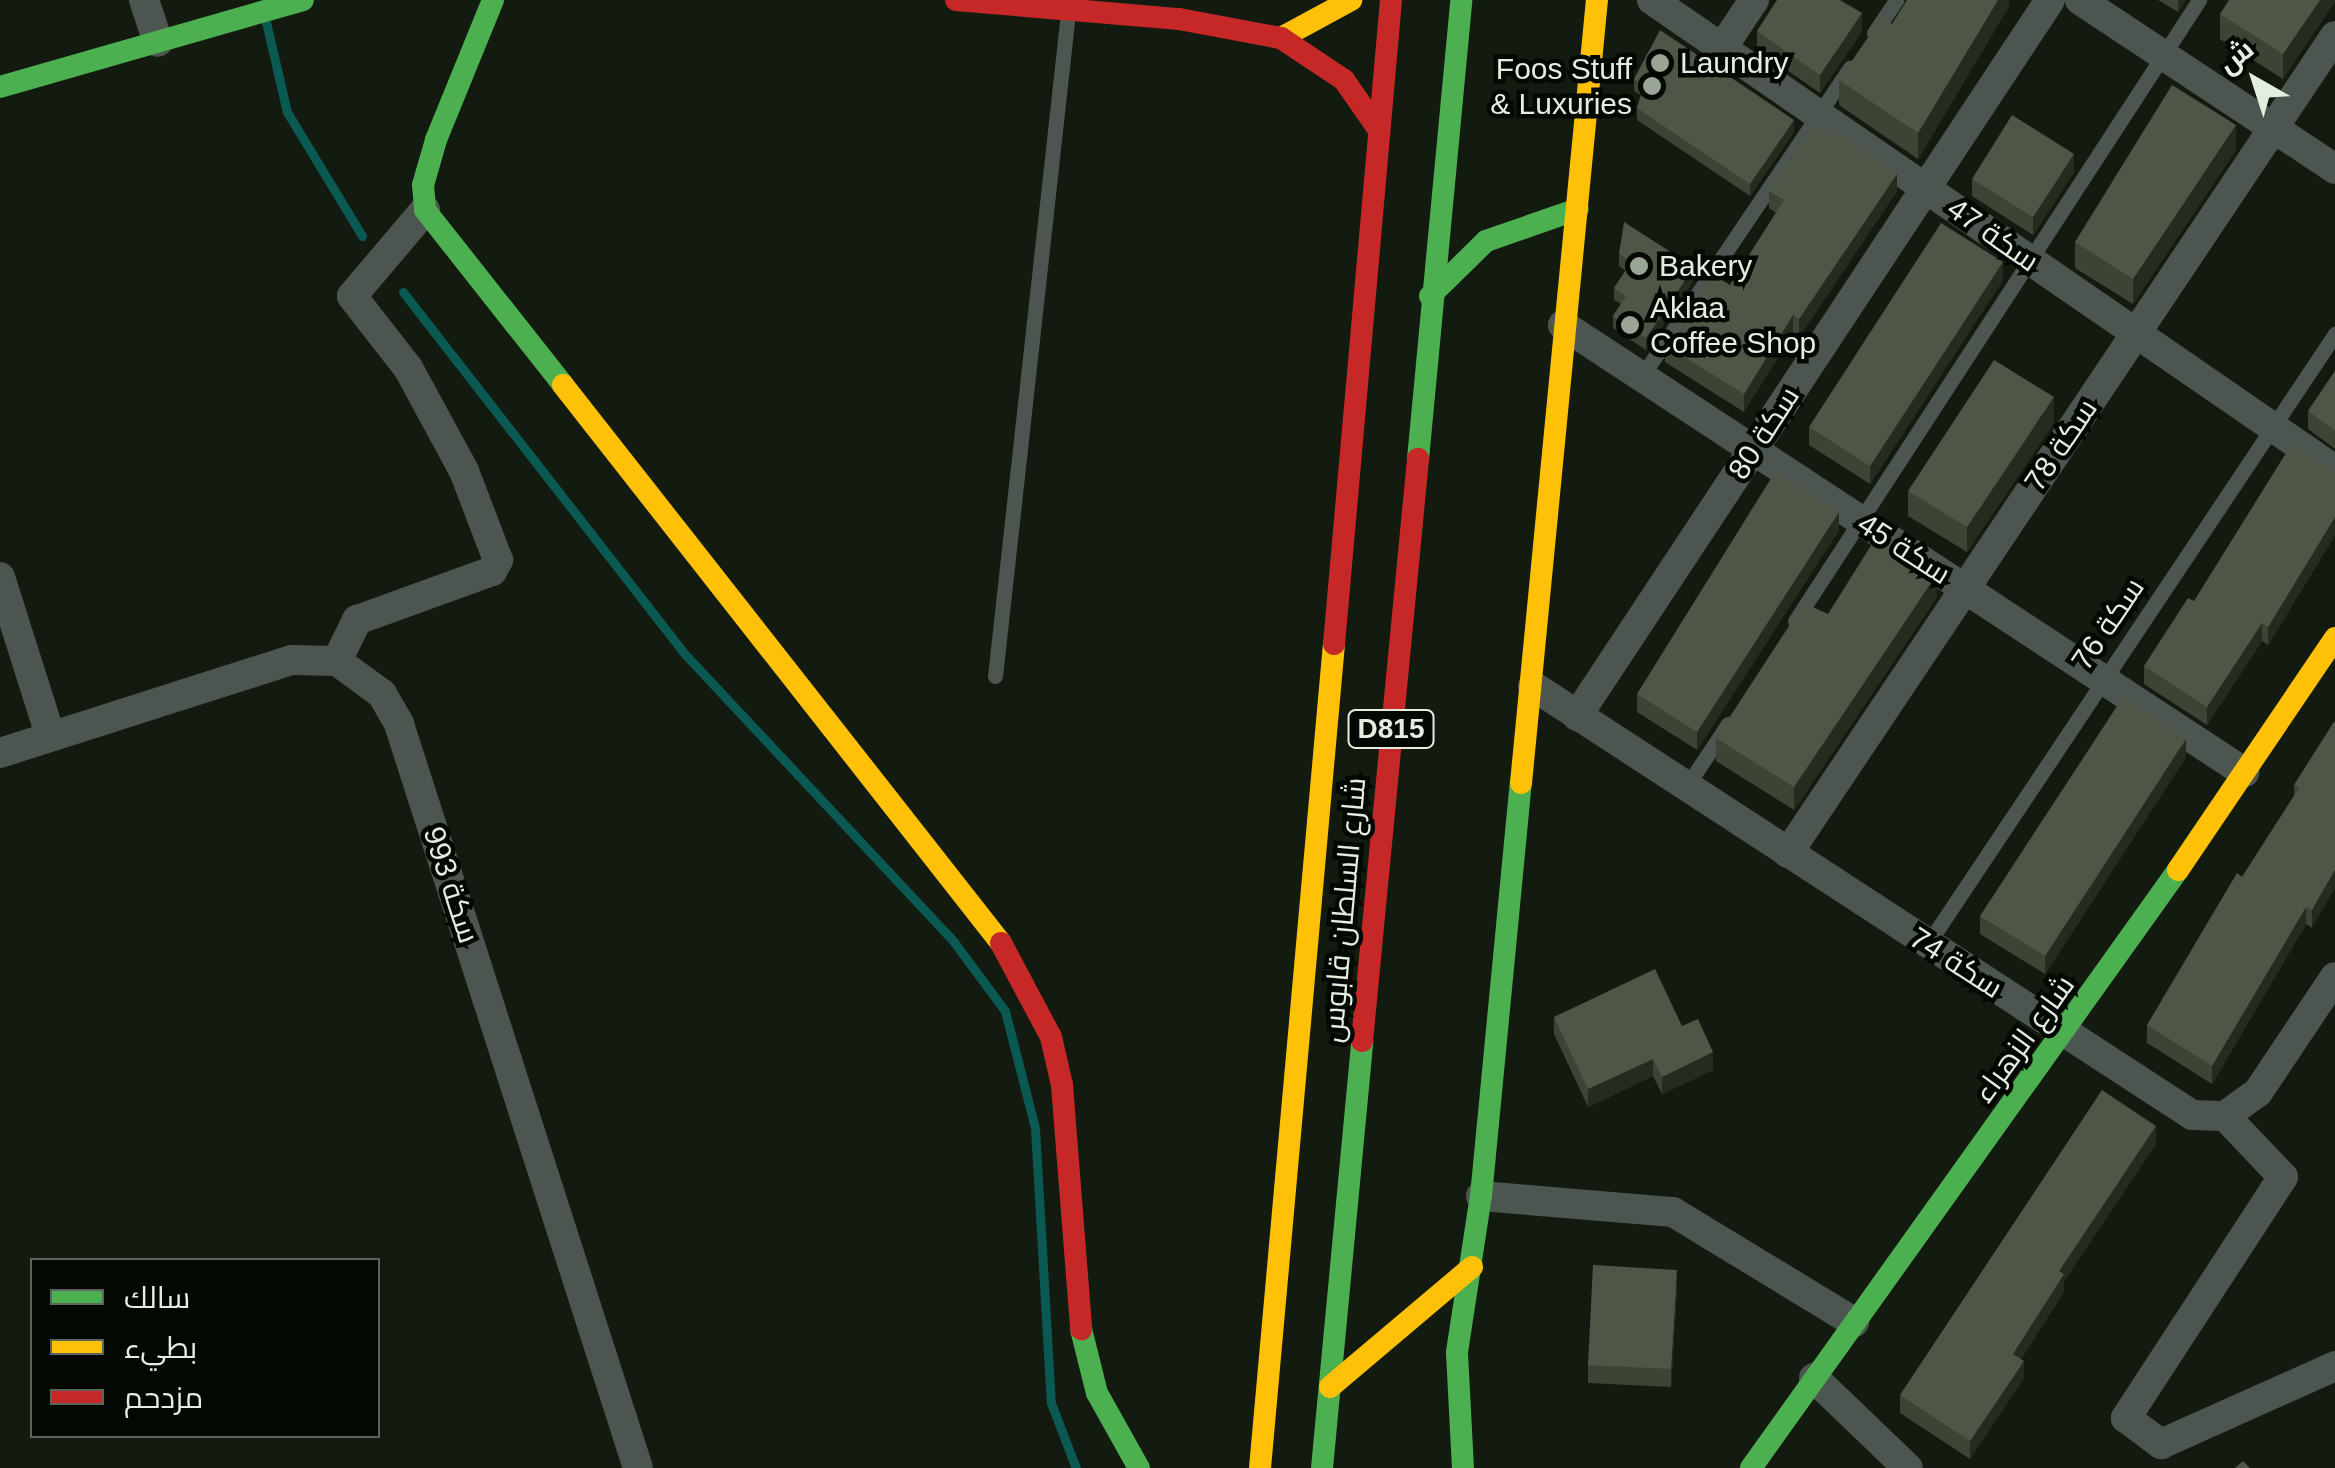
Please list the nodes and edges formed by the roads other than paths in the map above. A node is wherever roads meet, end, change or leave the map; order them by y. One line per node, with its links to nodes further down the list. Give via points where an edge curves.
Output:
1 (144, 0): 19 (street)
2 (302, 0): 19 (main road)
3 (493, 0): 29 (main road, via 436,140 424,185)
4 (956, 0): 15 (main road)
5 (1351, 0): 18 (main road)
6 (1391, 0): 25 (main road, شارع السلطان قابوس / D815)
7 (1461, 0): 31 (main road, شارع السلطان قابوس / D815)
8 (1597, 0): 28 (main road)
9 (1652, 0): 20 (street, سكة 47)
10 (1754, 0): 20 (street)
11 (1896, 0): 23 (lane)
12 (2050, 0): 27 (street, سكة 80)
13 (2080, 0): 21 (street)
14 (2199, 0): 21 (lane)
15 (1068, 10): 16 (main road); 45 (lane)
16 (1180, 10): 18 (main road)
17 (2335, 36): 24 (street, سكة 78)
18 (1281, 38): 25 (main road, via 1344,80)
19 (158, 42): 22 (main road)
20 (1722, 48): 23 (street, سكة 47)
21 (2164, 55): 24 (street); 30 (lane)
22 (0, 88)
23 (1818, 115): 27 (street, سكة 47); 35 (lane)
24 (2274, 128): 26 (street); 33 (street, سكة 78)
25 (1378, 129): 65 (main road, شارع السلطان قابوس / D815)
26 (2335, 168)
27 (1925, 188): 30 (street, سكة 47); 37 (street, سكة 80)
28 (1578, 209): 31 (main road, via 1486,241); 32 (main road)
29 (426, 210): 44 (street, via 352,296 418,385 464,471 498,560 492,571 358,620); 68 (main road, via 990,925 1017,968 1051,1038 1062,1086 1083,1348 1097,1393)
30 (2030, 260): 33 (street, سكة 47); 39 (lane)
31 (1430, 296): 64 (main road, شارع السلطان قابوس / D815)
32 (1563, 325): 35 (street, سكة 45); 47 (main road)
33 (2136, 334): 36 (street, سكة 47); 41 (street, سكة 78)
34 (2335, 334): 36 (lane, سكة 76)
35 (1642, 376): 37 (street, سكة 45)
36 (2273, 428): 38 (street, سكة 47); 46 (lane, سكة 76)
37 (1753, 449): 39 (street, سكة 45); 49 (street, سكة 80)
38 (2335, 470)
39 (1860, 520): 41 (street, سكة 45); 42 (lane)
40 (0, 577): 50 (street)
41 (1964, 589): 46 (street, سكة 45); 54 (street, سكة 78)
42 (1784, 637)
43 (2335, 638): 52 (main road, شارع الزهراء)
44 (337, 660): 50 (street, via 292,660); 67 (street, سكة 993, via 382,694 399,724)
45 (996, 676)
46 (2104, 680): 52 (street, سكة 45); 55 (lane, سكة 76)
47 (1533, 686): 49 (street, سكة 74); 59 (main road)
48 (1740, 704): 53 (lane)
49 (1577, 716): 53 (street, سكة 74)
50 (50, 735): 51 (street)
51 (0, 753)
52 (2244, 772): 57 (main road, شارع الزهراء)
53 (1686, 787): 54 (street, سكة 74)
54 (1788, 853): 55 (street, سكة 74)
55 (1927, 944): 57 (street, سكة 74)
56 (2332, 987): 58 (street, via 2258,1092)
57 (2066, 1035): 58 (street, سكة 74, via 2192,1115); 61 (main road, شارع الزهراء)
58 (2225, 1116): 62 (street, via 2283,1177 2126,1418 2162,1444)
59 (1481, 1196): 60 (main road); 61 (street, via 1673,1212)
60 (1472, 1266): 64 (main road); 69 (main road, via 1457,1352)
61 (1854, 1322): 63 (main road, شارع الزهراء)
62 (2335, 1366)
63 (1814, 1378): 70 (main road, شارع الزهراء); 71 (street)
64 (1330, 1386): 66 (main road, شارع السلطان قابوس / D815)
65 (1260, 1461)
66 (1322, 1463)
67 (638, 1468)
68 (1139, 1468)
69 (1463, 1468)
70 (1751, 1468)
71 (1908, 1468)

